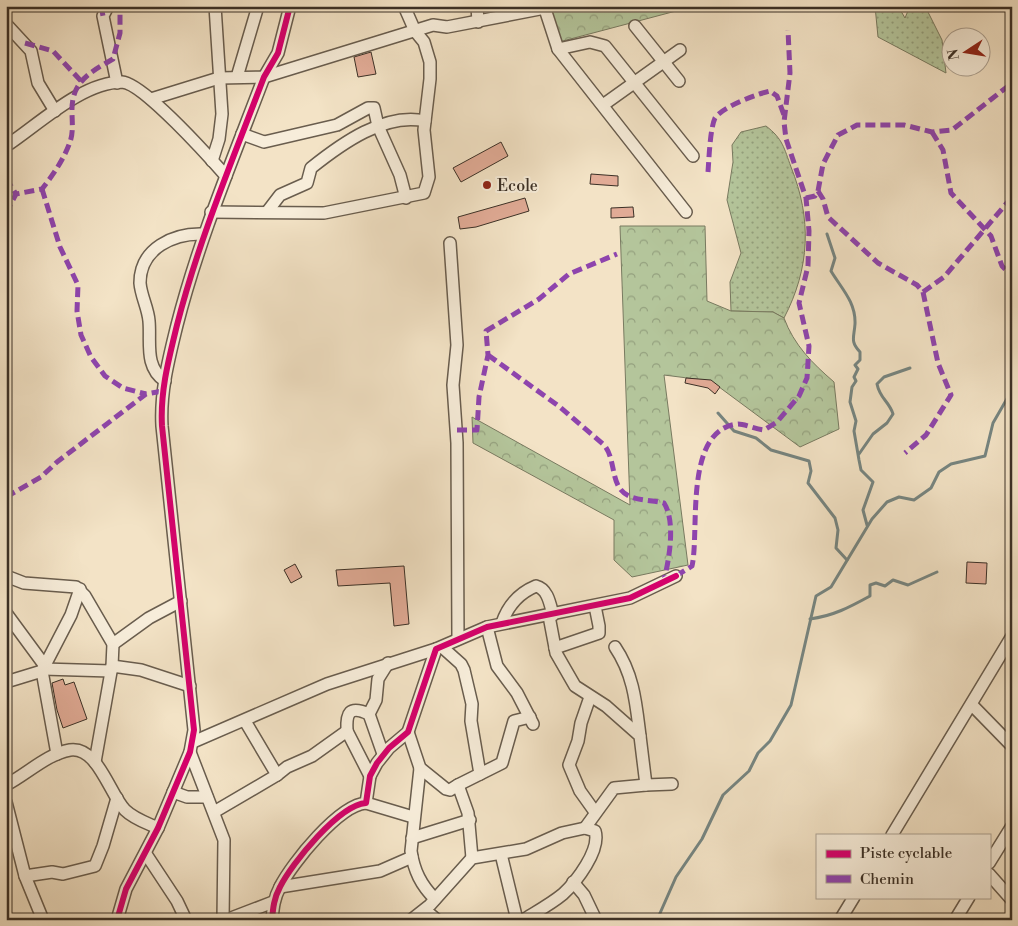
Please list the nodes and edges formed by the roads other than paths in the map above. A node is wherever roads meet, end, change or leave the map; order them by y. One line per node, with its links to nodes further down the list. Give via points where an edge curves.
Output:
1 (108, 6): 20 (street, via 103,16)
2 (216, 6): 16 (street)
3 (258, 6): 17 (street)
4 (290, 6): 15 (street, via 278,53)
5 (404, 6): 11 (street)
6 (477, 6): 8 (street)
7 (544, 7): 8 (street); 12 (street)
8 (478, 22): 11 (street, via 447,27 433,25)
9 (6, 24): 23 (street, via 30,51 38,83)
10 (634, 26): 14 (street)
11 (415, 31): 15 (street); 24 (street, via 424,42 430,62)
12 (558, 49): 18 (street, via 581,43 602,44); 22 (street)
13 (680, 50): 14 (street)
14 (664, 62): 18 (street); 19 (street)
15 (264, 77): 17 (street); 26 (street)
16 (219, 78): 17 (street); 21 (street); 29 (street, via 222,114)
17 (237, 78)
18 (634, 81): 22 (street); 28 (street)
19 (679, 81)
20 (117, 83): 21 (street, via 134,86); 23 (street, via 91,90)
21 (150, 99): 29 (street)
22 (603, 105): 34 (street)
23 (55, 111): 27 (street)
24 (425, 120): 25 (street, via 405,119); 31 (street, via 428,186 424,193)
25 (378, 126): 26 (street, via 376,111 372,108 337,125 264,142); 31 (street, via 400,174); 33 (street, via 314,165 307,183 280,195)
26 (242, 134): 30 (street)
27 (6, 146)
28 (693, 156)
29 (212, 161): 30 (street)
30 (226, 176): 32 (street)
31 (406, 198): 33 (street, via 324,213)
32 (211, 212): 33 (street); 35 (street)
33 (267, 212)
34 (686, 212)
35 (203, 234): 37 (street, via 180,312); 37 (street, via 179,236 159,245 141,275 141,289 150,321 148,343 154,370)
36 (450, 243): 48 (street, via 457,345 453,385 457,443)
37 (165, 381): 41 (street, via 162,426)
38 (6, 576): 40 (street, via 24,583 72,585)
39 (676, 576): 42 (street, via 630,598)
40 (80, 589): 49 (street); 55 (street, via 71,615)
41 (181, 601): 49 (street, via 149,618); 57 (street)
42 (595, 606): 43 (street); 52 (street, via 600,626 598,632)
43 (551, 615): 45 (street); 45 (street, via 546,594 536,586 515,600); 52 (street)
44 (7, 616): 55 (street)
45 (502, 623): 46 (street)
46 (486, 627): 48 (street); 71 (street, via 497,666 517,693 531,720 514,721 502,763)
47 (1012, 636): 59 (street)
48 (458, 639): 51 (street)
49 (114, 644): 54 (street)
50 (616, 647): 64 (street, via 631,678)
51 (439, 648): 53 (street); 63 (street); 71 (street, via 461,664 464,670 472,704 471,721)
52 (554, 648): 58 (street, via 575,686)
53 (388, 663): 60 (street, via 378,679 376,700); 61 (street, via 327,684)
54 (112, 668): 55 (street); 57 (street, via 141,670); 69 (street)
55 (43, 669): 56 (street); 67 (street)
56 (6, 682)
57 (190, 686): 66 (street, via 194,730)
58 (590, 697): 64 (street, via 606,706); 84 (street, via 569,765 580,791)
59 (972, 705): 65 (street); 90 (street)
60 (369, 714): 62 (street, via 356,710 349,714 346,718); 68 (street)
61 (245, 721): 66 (street); 72 (street)
62 (347, 731): 72 (street, via 312,756); 73 (street)
63 (408, 732): 68 (street); 70 (street)
64 (640, 736): 77 (street)
65 (1012, 746)
66 (191, 747): 78 (street); 79 (street)
67 (57, 754): 69 (street, via 76,750); 75 (street)
68 (383, 754): 73 (street)
69 (95, 762): 80 (street)
70 (420, 768): 76 (street, via 446,789); 85 (street)
71 (480, 774): 76 (street)
72 (277, 775): 83 (street)
73 (370, 776): 82 (street)
74 (672, 784): 77 (street)
75 (6, 785)
76 (458, 785): 86 (street)
77 (646, 785): 84 (street, via 614,788)
78 (173, 792): 79 (street, via 187,797); 88 (street)
79 (207, 797): 83 (street)
80 (117, 798): 88 (street, via 127,812); 98 (street, via 95,866 64,874 52,872)
81 (6, 802): 98 (street)
82 (366, 803): 85 (street); 100 (street, via 357,804 336,820 292,866)
83 (214, 812): 111 (street, via 224,840)
84 (596, 812): 89 (street)
85 (413, 817): 91 (street)
86 (470, 820): 91 (street); 95 (street)
87 (1012, 826): 96 (street)
88 (158, 828): 92 (street)
89 (585, 828): 93 (street); 99 (street, via 596,831 596,843 589,862)
90 (893, 834)
91 (412, 838): 94 (street)
92 (146, 854): 109 (street, via 126,889); 110 (street)
93 (501, 854): 95 (street); 114 (street)
94 (412, 857): 100 (street, via 380,871); 103 (street, via 420,881)
95 (472, 858): 103 (street)
96 (990, 861)
97 (990, 875): 104 (street)
98 (25, 876): 108 (street)
99 (573, 882): 115 (street, via 559,897); 116 (street, via 584,895)
100 (280, 887): 105 (street)
101 (853, 898): 117 (street)
102 (968, 898): 118 (street)
103 (435, 900): 106 (street)
104 (1012, 900)
105 (273, 902): 111 (street); 112 (street)
106 (425, 910): 107 (street); 113 (street)
107 (414, 919)
108 (43, 920)
109 (117, 920)
110 (186, 920)
111 (224, 920)
112 (272, 920)
113 (436, 920)
114 (517, 920)
115 (523, 920)
116 (596, 920)
117 (840, 920)
118 (955, 920)

